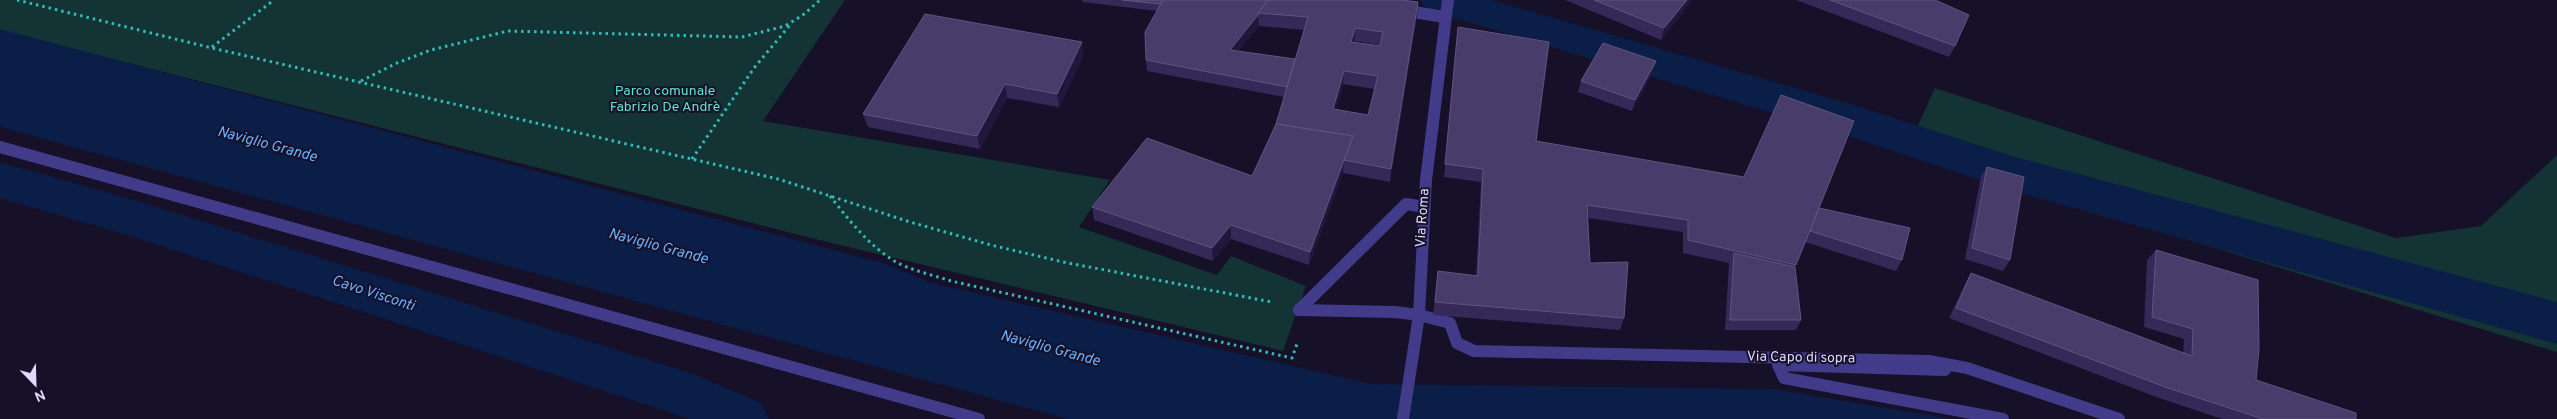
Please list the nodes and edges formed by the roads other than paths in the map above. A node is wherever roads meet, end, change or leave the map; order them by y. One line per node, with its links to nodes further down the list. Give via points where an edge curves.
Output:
1 (1448, 0): 3 (street, Via Roma)
2 (1390, 8): 3 (street)
3 (1444, 17): 5 (street, Via Roma)
4 (0, 147): 7 (street)
5 (1424, 207): 6 (street, Via Roma); 6 (street, via 1406,204 1299,310)
6 (1418, 315): 8 (street, Via Roma); 11 (street, Via Capo di sopra, via 1450,322 1457,343 1474,351 1929,361 1967,368)
7 (979, 419)
8 (1403, 419)
9 (2003, 419): 10 (street, via 1784,378 1778,365 1947,370)
10 (2106, 419)
11 (2119, 419)

